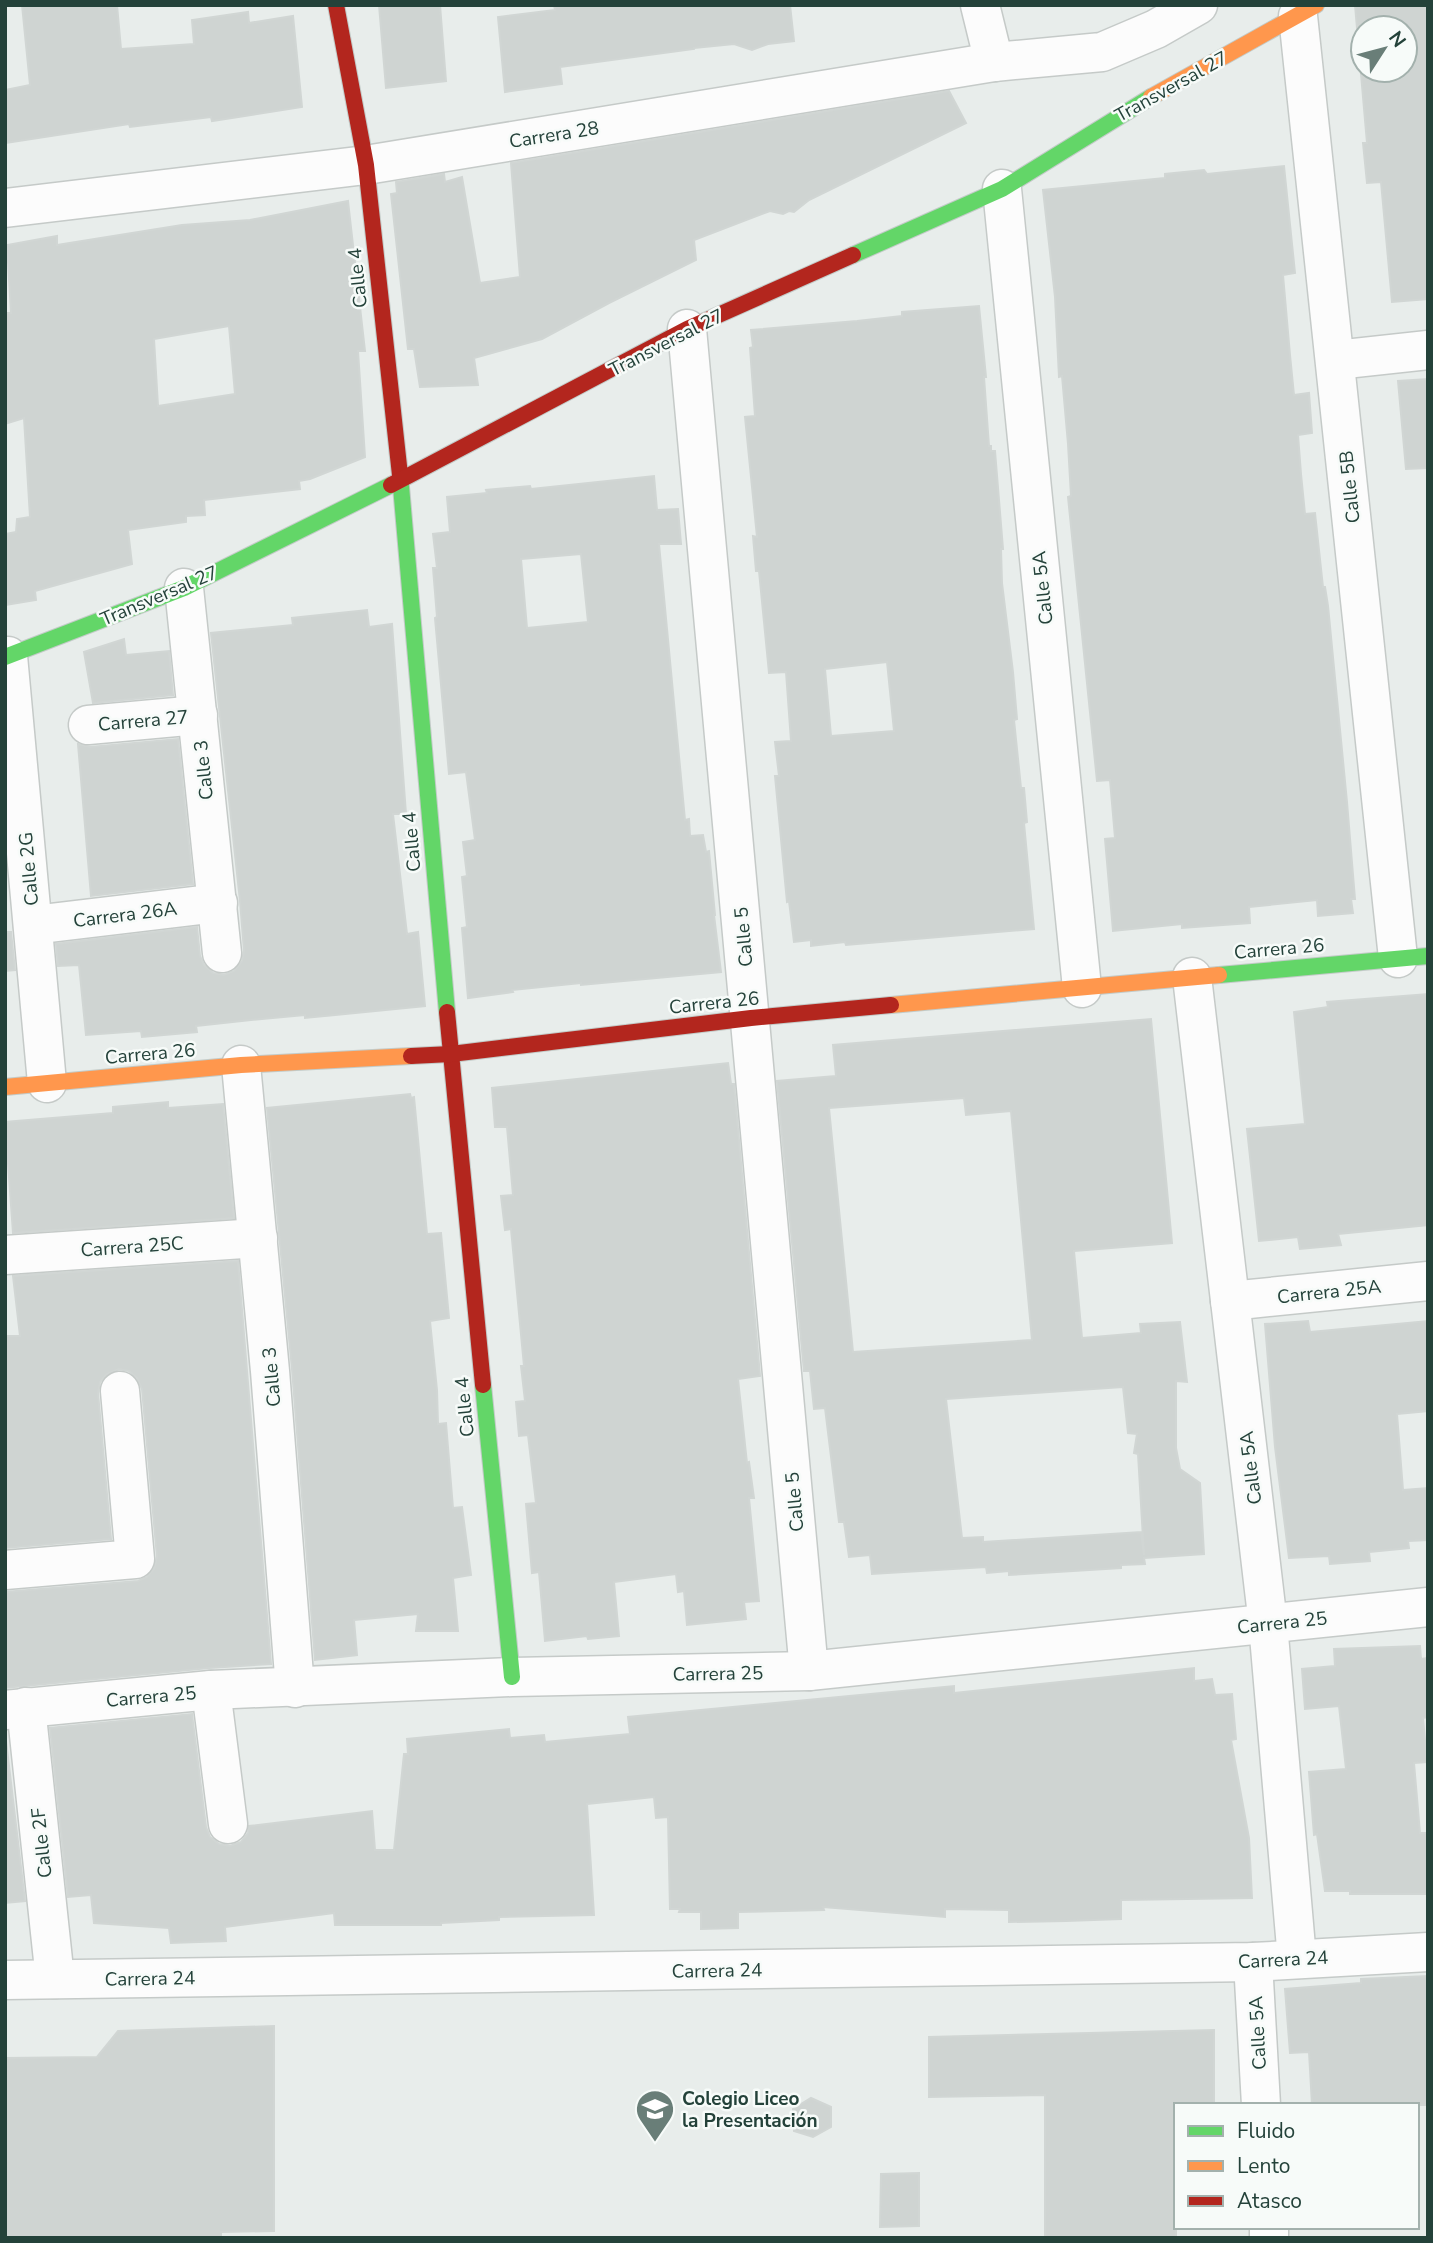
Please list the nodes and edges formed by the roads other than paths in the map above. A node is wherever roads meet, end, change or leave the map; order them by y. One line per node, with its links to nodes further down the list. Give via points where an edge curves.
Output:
1 (336, 5): 6 (street, Calle 4)
2 (980, 5): 5 (street)
3 (1198, 5): 5 (street, Carrera 28, via 1102,52)
4 (1307, 11): 7 (street, Transversal 27, via 1126,111); 11 (street, Calle 5B)
5 (993, 62): 6 (street, Carrera 28)
6 (366, 165): 8 (street, Carrera 28); 12 (street, Calle 4)
7 (1002, 189): 9 (street, Transversal 27); 22 (street, Calle 5A)
8 (5, 208)
9 (687, 328): 12 (street, Transversal 27); 23 (street, Calle 5)
10 (1428, 350): 11 (street)
11 (1335, 360): 20 (street, Calle 5B)
12 (401, 480): 13 (street, Transversal 27); 24 (street, Calle 4)
13 (184, 587): 14 (street, Transversal 27); 15 (street, Calle 3)
14 (7, 656): 18 (street, Calle 2G)
15 (198, 715): 16 (street, Carrera 27); 17 (street, Calle 3)
16 (88, 725)
17 (218, 903): 18 (street, Carrera 26A); 19 (street, Calle 3)
18 (33, 925): 26 (street, Calle 2G)
19 (222, 953)
20 (1413, 957): 21 (street, Carrera 26)
21 (1192, 977): 22 (street, Carrera 26); 31 (street, Calle 5A)
22 (1082, 988): 23 (street, Carrera 26)
23 (751, 1018): 24 (street, Carrera 26); 36 (street, Calle 5)
24 (451, 1054): 25 (street, Carrera 26); 37 (street, Calle 4)
25 (242, 1065): 26 (street, Carrera 26); 28 (street, Calle 3)
26 (47, 1083): 27 (street, Carrera 26)
27 (5, 1087)
28 (258, 1238): 29 (street, Carrera 25C); 38 (street, Calle 3)
29 (5, 1255)
30 (1428, 1281): 31 (street, Carrera 25A)
31 (1230, 1301): 35 (street, Calle 5A)
32 (120, 1391): 33 (street, via 135,1559)
33 (5, 1570)
34 (1428, 1607): 35 (street, Carrera 25)
35 (1268, 1624): 36 (street, Carrera 25); 43 (street, Calle 5A)
36 (809, 1671): 37 (street, Carrera 25)
37 (512, 1678): 38 (street, Carrera 25)
38 (295, 1688): 39 (street, Carrera 25)
39 (211, 1690): 40 (street, Carrera 25); 41 (street)
40 (16, 1708): 45 (street, Calle 2F)
41 (229, 1824)
42 (1428, 1952): 43 (street, Carrera 24)
43 (1297, 1959): 44 (street, Carrera 24)
44 (1253, 1962): 45 (street, Carrera 24); 47 (street, Calle 5A)
45 (55, 1979): 46 (street, Carrera 24)
46 (5, 1980)
47 (1261, 2103)

